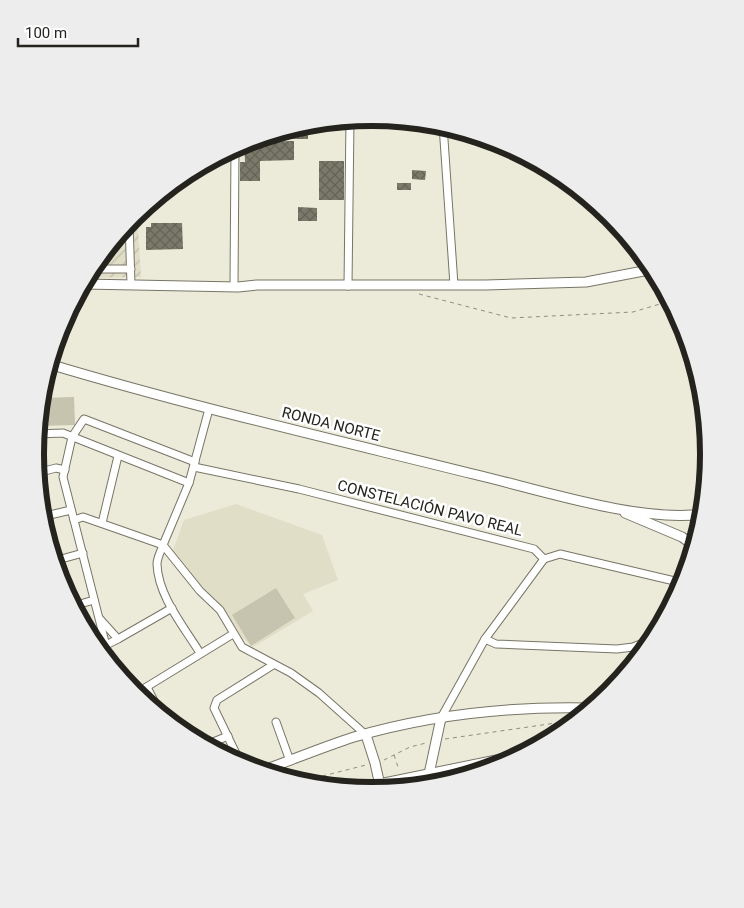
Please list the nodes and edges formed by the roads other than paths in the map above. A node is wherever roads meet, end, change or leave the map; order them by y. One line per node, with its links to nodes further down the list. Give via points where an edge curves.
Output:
1 (350, 126): 12 (street)
2 (444, 134): 10 (street)
3 (234, 157): 11 (street)
4 (129, 233): 6 (street)
5 (101, 269): 6 (street)
6 (131, 269): 9 (street)
7 (644, 271): 10 (street, via 586,282)
8 (92, 284): 9 (street)
9 (131, 284): 11 (street)
10 (454, 285): 12 (street)
11 (234, 286): 12 (street)
12 (348, 286)
13 (56, 366): 14 (street, RONDA NORTE)
14 (209, 408): 18 (street); 22 (street, RONDA NORTE)
15 (44, 434): 16 (street, via 63,433)
16 (72, 437): 17 (street); 18 (street, CONSTELACIÓN PAVO REAL, via 84,419); 19 (street)
17 (118, 456): 21 (street); 27 (street)
18 (195, 465): 21 (street); 32 (street, CONSTELACIÓN PAVO REAL, via 525,546 534,549)
19 (64, 470): 20 (street); 23 (street)
20 (44, 471)
21 (189, 483): 29 (street)
22 (608, 507): 25 (street, RONDA NORTE); 28 (street, RONDA NORTE, via 673,533)
23 (71, 510): 24 (street); 26 (street)
24 (50, 515)
25 (694, 515)
26 (74, 520): 27 (street, via 83,517); 30 (street)
27 (102, 523): 29 (street)
28 (688, 543)
29 (163, 545): 36 (street, via 156,563); 38 (street, via 200,591 220,610)
30 (83, 553): 31 (street); 34 (street)
31 (61, 559)
32 (544, 559): 33 (street, via 560,554); 40 (street)
33 (675, 581)
34 (94, 600): 35 (street); 37 (street)
35 (81, 604)
36 (172, 608): 39 (street); 43 (street)
37 (100, 619): 39 (street); 42 (street)
38 (233, 634): 43 (street); 44 (street, via 242,647)
39 (118, 639): 42 (street)
40 (485, 639): 41 (street, via 496,644 618,649); 49 (street)
41 (639, 645)
42 (106, 646)
43 (200, 653): 45 (street)
44 (273, 665): 51 (street, via 291,673 319,693); 52 (street, via 217,700 214,708)
45 (148, 687): 46 (street); 47 (street)
46 (144, 689)
47 (153, 698)
48 (580, 708): 49 (street, via 532,707)
49 (441, 718): 51 (street); 58 (street)
50 (276, 722): 55 (street)
51 (366, 735): 55 (street); 60 (street)
52 (228, 736): 53 (street); 54 (street)
53 (215, 741)
54 (235, 752)
55 (290, 761): 57 (street)
56 (484, 763): 58 (street)
57 (273, 767)
58 (426, 775): 59 (street)
59 (406, 780)
60 (379, 782)

